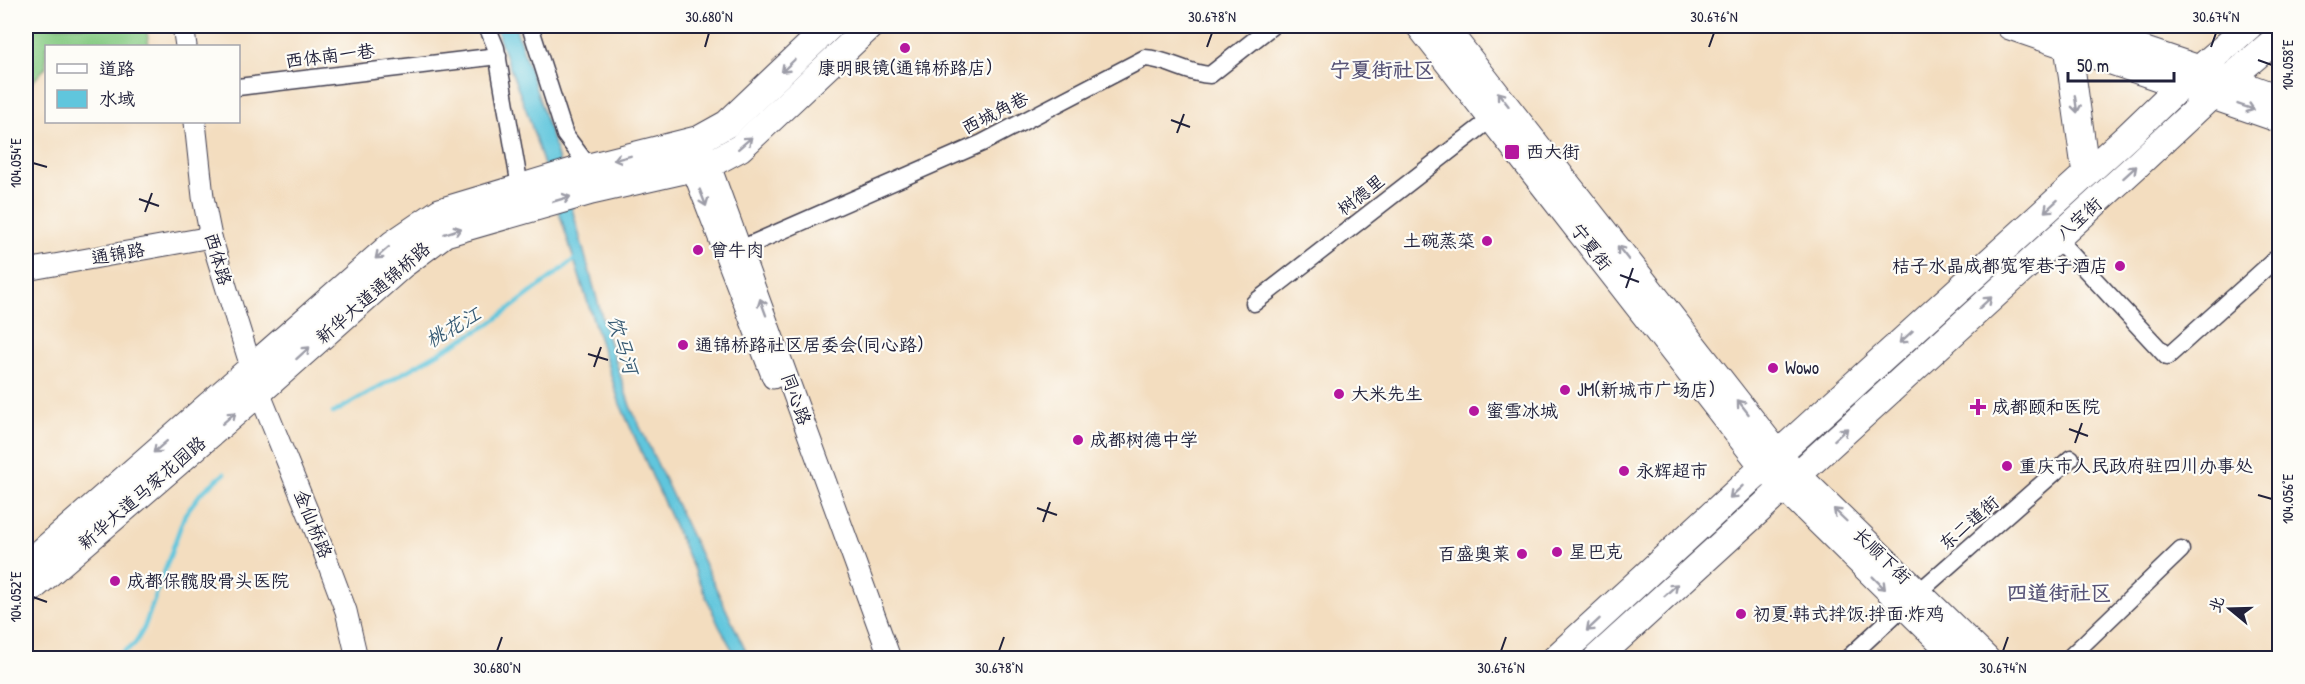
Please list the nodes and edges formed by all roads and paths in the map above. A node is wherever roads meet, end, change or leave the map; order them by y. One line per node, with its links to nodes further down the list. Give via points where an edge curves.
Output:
1 (183, 26): 13 (street)
2 (487, 26): 14 (street)
3 (530, 26): 25 (street, via 565,135)
4 (830, 26): 22 (main road, one-way to 22, via 727,124)
5 (870, 26): 23 (main road, one-way to 5, via 740,148)
6 (1272, 26): 29 (street, 西城角巷, via 1210,75 1145,58 982,143)
7 (1418, 26): 19 (main road, 宁夏街)
8 (1445, 26): 35 (main road, 宁夏街, one-way to 8)
9 (2010, 26): 11 (main road)
10 (2249, 26): 15 (main road, 八宝街)
11 (2069, 36): 15 (main road); 24 (main road, one-way to 24)
12 (2280, 36): 17 (main road, 八宝街)
13 (186, 45)
14 (498, 56): 16 (street, 西体南一巷); 26 (street)
15 (2189, 77): 17 (main road); 24 (main road, 八宝街)
16 (240, 87)
17 (2220, 88): 18 (main road); 20 (main road, one-way to 20); 28 (main road, 八宝街, one-way to 17)
18 (2280, 99)
19 (1491, 119): 32 (street, 树德里); 35 (main road, 宁夏街)
20 (2280, 119)
21 (195, 123): 27 (street, 西体路)
22 (692, 141): 23 (street); 25 (main road, one-way to 25)
23 (701, 166): 25 (main road); 29 (street)
24 (2086, 174): 35 (main road, 八宝街, one-way to 35)
25 (587, 176): 26 (main road, 新华大道通锦桥路)
26 (527, 193): 33 (main road, 新华大道通锦桥路, via 440,212 393,244)
27 (211, 237): 31 (street, 通锦路); 33 (street, 西体路)
28 (2057, 239): 30 (street, via 2167,357); 36 (main road, 八宝街, one-way to 28)
29 (733, 252): 42 (street); 43 (street, 同心路, one-way to 29)
30 (2280, 255)
31 (26, 270)
32 (1254, 303)
33 (256, 380): 38 (main road, 新华大道马家花园路, one-way to 38); 39 (main road, 新华大道马家花园路, one-way to 33); 41 (street, 金仙桥路, via 346,611)
34 (2071, 458): 40 (street, 东二道街)
35 (1771, 460): 36 (main road, 长顺下街); 44 (main road, one-way to 44)
36 (1790, 481): 40 (main road, 长顺下街); 45 (main road, one-way to 36)
37 (2181, 550): 49 (street)
38 (26, 566)
39 (26, 593)
40 (1911, 600): 46 (street, 东二道街); 47 (main road, 长顺下街); 48 (main road, 长顺下街)
41 (357, 658)
42 (880, 658)
43 (890, 658)
44 (1556, 658)
45 (1597, 658)
46 (1848, 658)
47 (1956, 658)
48 (1987, 658)
49 (2069, 658)

